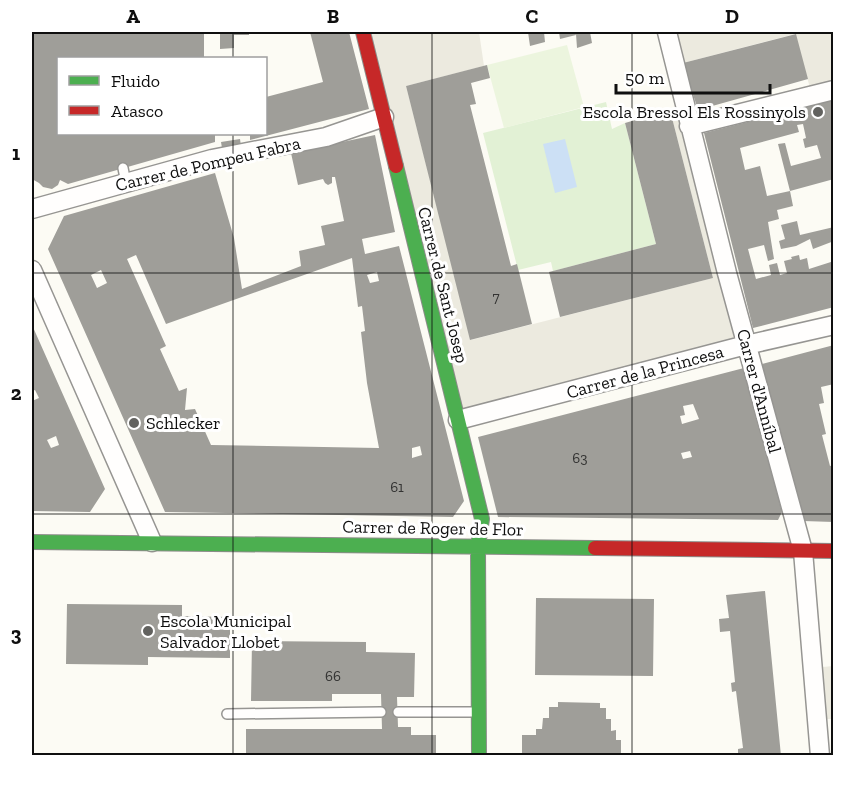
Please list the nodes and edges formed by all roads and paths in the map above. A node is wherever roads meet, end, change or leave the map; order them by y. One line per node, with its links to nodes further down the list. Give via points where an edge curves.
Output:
1 (363, 32): 4 (street, Carrer de Sant Josep)
2 (667, 32): 5 (street, Carrer d'Anníbal)
3 (834, 90): 5 (street)
4 (384, 117): 6 (street, Carrer de Pompeu Fabra, via 326,137 125,175); 10 (street, Carrer de Sant Josep)
5 (689, 126): 9 (street, Carrer d'Anníbal)
6 (32, 209)
7 (32, 270): 12 (street)
8 (834, 325): 9 (street, Carrer de la Princesa)
9 (746, 345): 10 (street, Carrer de la Princesa); 14 (street, Carrer d'Anníbal)
10 (458, 420): 13 (street, Carrer de Sant Josep, via 482,519)
11 (32, 542): 12 (street, Carrer de Roger de Flor)
12 (152, 542): 13 (street, Carrer de Roger de Flor)
13 (478, 546): 14 (street, Carrer de Roger de Flor); 18 (street, Carrer de Sant Josep)
14 (803, 551): 15 (street, Carrer de Roger de Flor); 21 (street, Carrer d'Anníbal)
15 (834, 551)
16 (381, 712): 19 (lane)
17 (398, 712): 18 (lane)
18 (479, 712): 20 (street, Carrer de Sant Josep)
19 (227, 714)
20 (479, 756)
21 (820, 756)

